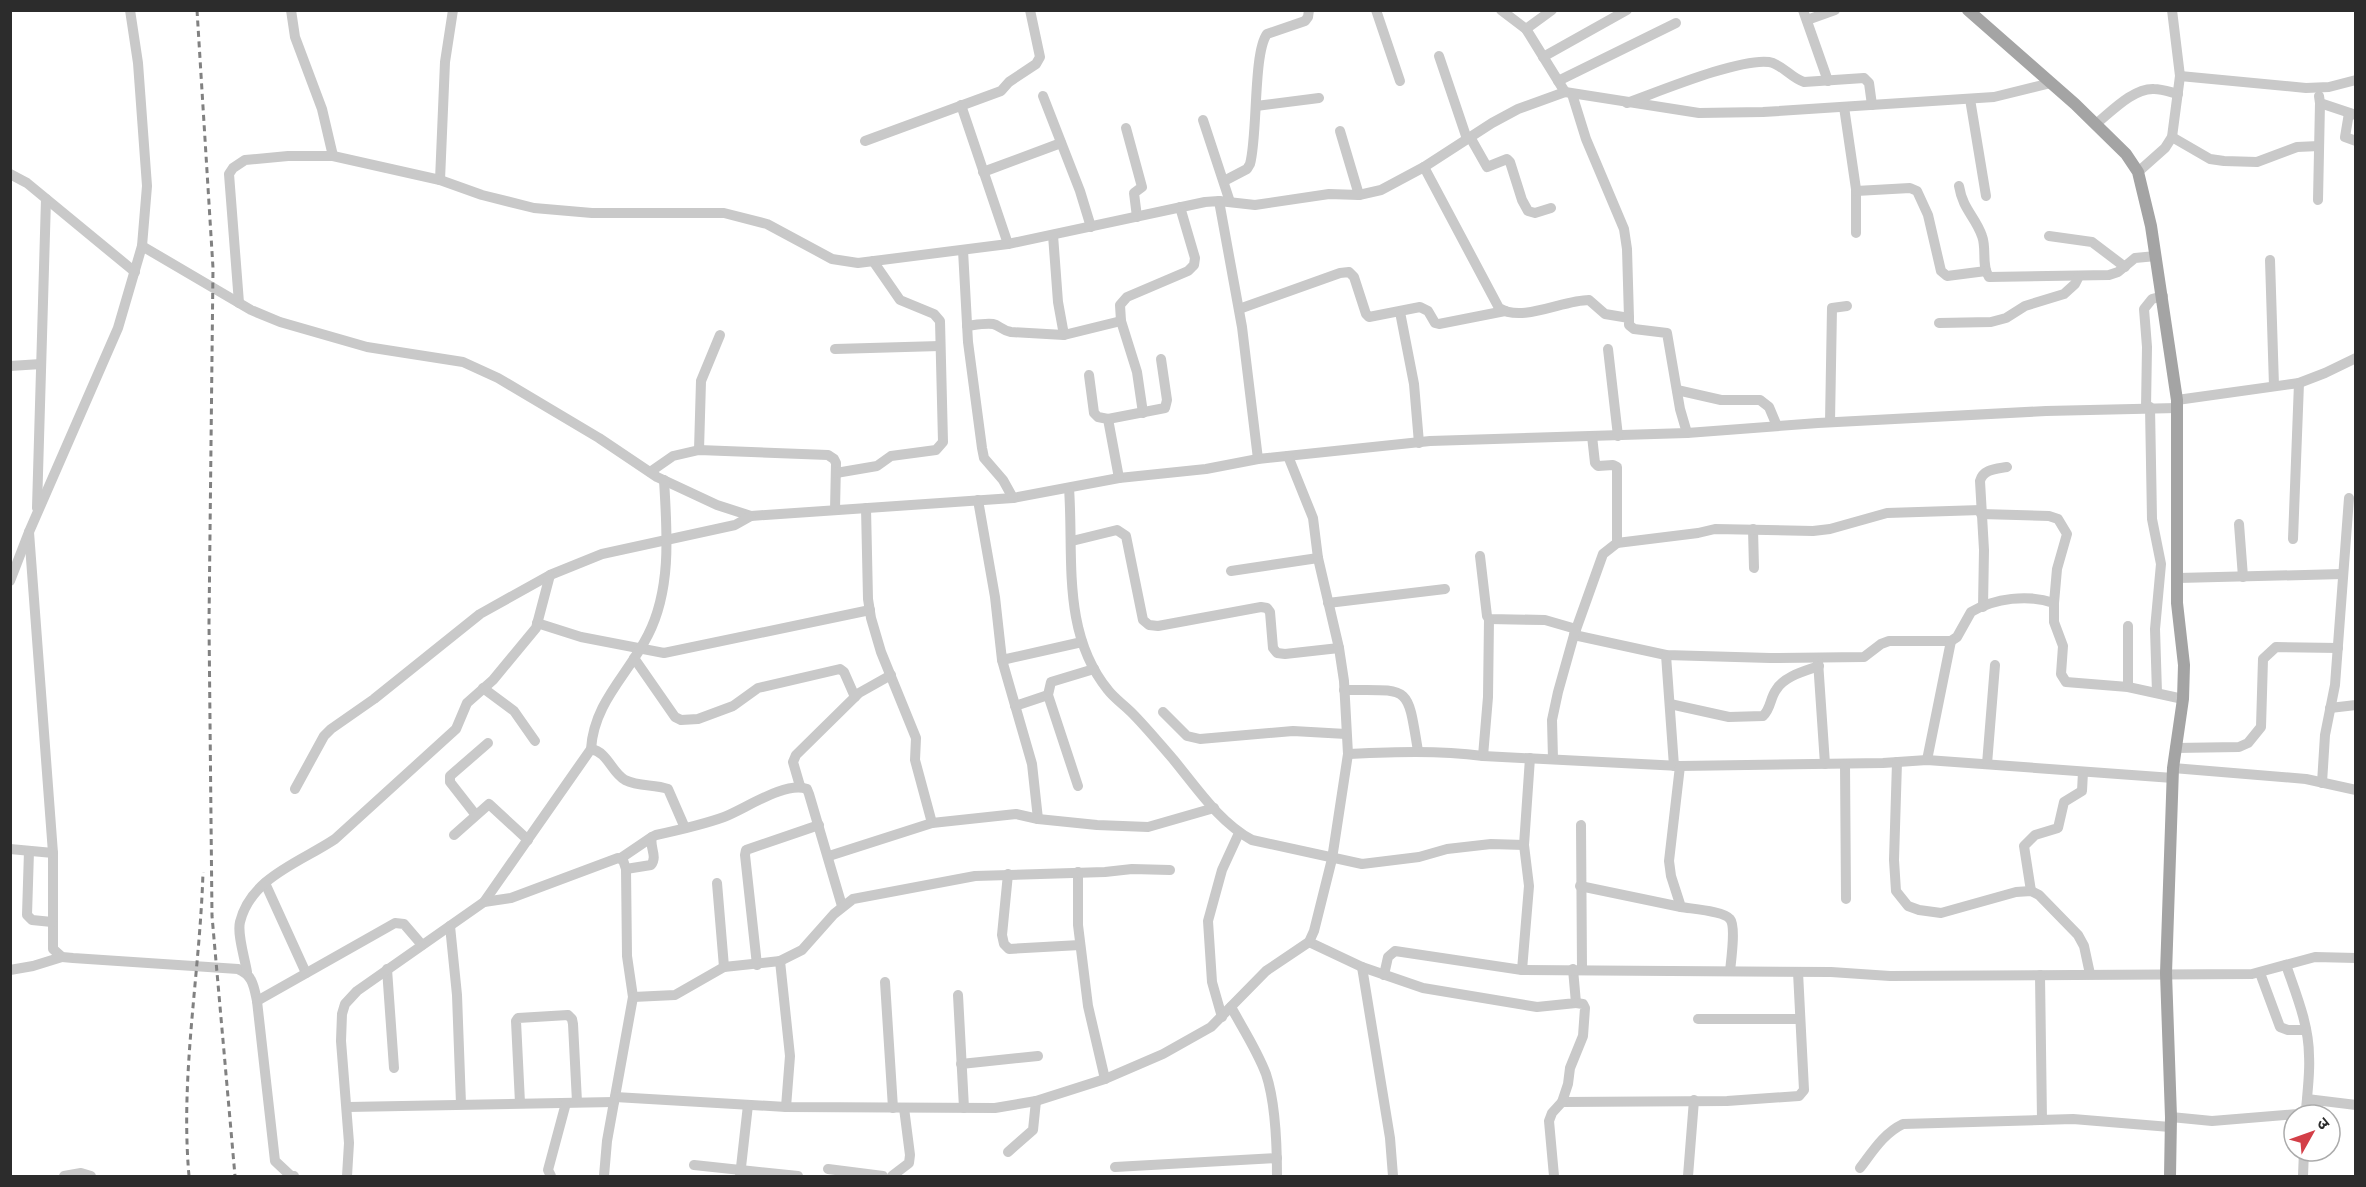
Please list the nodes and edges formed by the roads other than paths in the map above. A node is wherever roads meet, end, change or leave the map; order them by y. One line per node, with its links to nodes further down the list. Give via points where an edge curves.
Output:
1 (130, 10): 70 (street, via 147,186)
2 (291, 10): 47 (street, via 295,37 322,109)
3 (453, 10): 52 (street, via 445,62)
4 (1030, 10): 32 (street, via 1040,53 1038,61 1001,91)
5 (1309, 10): 34 (street, via 1305,21 1264,38)
6 (1376, 10): 20 (street)
7 (1501, 10): 15 (street)
8 (1552, 10): 15 (street)
9 (1627, 10): 17 (street)
10 (1835, 10): 13 (street)
11 (1968, 10): 23 (main road)
12 (2172, 10): 18 (street)
13 (1805, 15): 22 (street)
14 (1676, 23): 21 (street)
15 (1526, 29): 17 (street)
16 (1439, 56): 42 (street)
17 (1543, 57): 21 (street)
18 (2180, 76): 24 (street); 26 (street)
19 (2355, 80): 24 (street)
20 (1400, 81)
21 (1558, 81): 25 (street)
22 (1828, 81): 30 (street, via 1796,80 1770,62 1760,62 1726,69); 33 (street, via 1868,80)
23 (2051, 82): 29 (street, via 2010,95); 38 (main road)
24 (2319, 87): 31 (street)
25 (1569, 93): 30 (street); 42 (street, via 1518,109); 85 (street, via 1624,229)
26 (2178, 94): 38 (street, via 2143,90); 41 (street)
27 (1043, 96): 45 (street)
28 (1319, 98): 34 (street)
29 (1970, 99): 33 (street); 57 (street)
30 (1626, 103): 35 (street, via 1699,113)
31 (2320, 103): 36 (street); 46 (street)
32 (961, 105): 43 (street); 49 (street)
33 (1872, 105): 35 (street)
34 (1256, 106): 53 (street, via 1250,164)
35 (1844, 107): 55 (street)
36 (2352, 114): 44 (street, via 2345,137)
37 (1203, 120): 53 (street)
38 (2096, 124): 50 (main road)
39 (1126, 128): 64 (street, via 1142,187 1134,193)
40 (1340, 131): 56 (street)
41 (2172, 137): 46 (street, via 2210,159 2224,161 2257,162 2297,147); 50 (street)
42 (1469, 138): 48 (street); 63 (street, via 1487,167 1507,159 1510,162 1528,211)
43 (865, 141)
44 (2355, 141)
45 (1061, 143): 49 (street); 65 (street)
46 (2319, 146): 59 (street)
47 (333, 156): 52 (street); 80 (street, via 245,160 233,168 229,177)
48 (1424, 167): 56 (street, via 1382,190); 83 (street, via 1499,308)
49 (983, 172): 69 (street)
50 (2138, 172): 72 (main road)
51 (10, 174): 58 (street)
52 (440, 180): 74 (street, via 534,208 592,213 724,213 767,224 832,259)
53 (1224, 181): 61 (street)
54 (1959, 186): 76 (street, via 1962,202 1983,238)
55 (1856, 191): 66 (street); 76 (street, via 1917,191 1928,215 1941,272 1947,276)
56 (1359, 195): 61 (street, via 1329,194 1255,205)
57 (1986, 196)
58 (46, 199): 77 (street); 96 (street)
59 (2318, 200)
60 (1219, 201): 61 (street); 62 (street); 82 (street)
61 (1230, 202)
62 (1180, 207): 64 (street); 86 (street, via 1194,265 1122,300)
63 (1551, 208)
64 (1137, 217): 65 (street)
65 (1091, 227): 67 (street)
66 (1856, 233)
67 (1053, 235): 69 (street); 90 (street)
68 (2049, 236): 75 (street, via 2092,242)
69 (1008, 244): 71 (street)
70 (142, 246): 77 (street); 80 (street)
71 (963, 250): 74 (street); 88 (street)
72 (2156, 256): 75 (street, via 2135,258); 79 (main road)
73 (2270, 260): 100 (street)
74 (873, 261): 91 (street, via 900,300 938,317)
75 (2125, 267): 78 (street, via 2109,275)
76 (1986, 271): 78 (street, via 1989,277)
77 (135, 272): 127 (street, via 118,328)
78 (2079, 276): 87 (street, via 2064,294 2025,306 2006,318)
79 (2163, 296): 102 (main road); 103 (street, via 2152,299 2144,309)
80 (239, 303): 116 (street, via 280,322 367,347 463,362 498,378)
81 (1847, 306): 106 (street, via 1832,308)
82 (1239, 309): 84 (street, via 1349,272 1366,314 1370,317); 114 (street)
83 (1505, 311): 84 (street, via 1439,324 1425,308); 85 (street, via 1518,314 1589,300 1605,314)
84 (1400, 312): 111 (street, via 1414,384)
85 (1629, 318): 101 (street, via 1634,329 1667,333)
86 (1121, 321): 90 (street); 104 (street, via 1137,372)
87 (1939, 323)
88 (967, 326): 90 (street, via 992,324 1002,331); 121 (street, via 984,458)
89 (720, 335): 112 (street, via 701,381)
90 (1064, 335)
91 (940, 346): 92 (street); 117 (street, via 942,445 936,450 887,457 877,466)
92 (835, 349)
93 (1608, 349): 110 (street)
94 (2355, 358): 99 (street)
95 (1161, 359): 104 (street, via 1167,405 1162,410)
96 (41, 364): 97 (street); 127 (street)
97 (10, 366)
98 (1089, 375): 105 (street, via 1094,413)
99 (2299, 383): 100 (street); 132 (street)
100 (2274, 386): 102 (street)
101 (1677, 390): 107 (street, via 1721,400 1760,400 1769,407); 108 (street)
102 (2177, 404): 103 (street); 143 (main road)
103 (2148, 407): 106 (street); 168 (street, via 2152,519 2161,564 2155,629)
104 (1143, 413): 105 (street)
105 (1108, 418): 118 (street)
106 (1830, 422): 107 (street)
107 (1777, 426): 108 (street)
108 (1687, 433): 110 (street)
109 (1592, 436): 110 (street); 111 (street); 135 (street, via 1595,463 1617,467)
110 (1618, 436)
111 (1419, 442): 113 (street)
112 (699, 450): 116 (street, via 673,456); 117 (street, via 828,455 834,459)
113 (1288, 456): 114 (street); 137 (street, via 1313,518)
114 (1258, 459): 118 (street)
115 (2007, 467): 126 (street, via 1987,471 1982,476)
116 (650, 472): 119 (street)
117 (836, 473): 125 (street)
118 (1119, 478): 120 (street)
119 (664, 480): 128 (street, via 717,505); 133 (street)
120 (1069, 488): 121 (street); 134 (street)
121 (1013, 498): 123 (street)
122 (2349, 498): 140 (street)
123 (978, 500): 124 (street); 160 (street)
124 (866, 508): 125 (street); 149 (street)
125 (835, 510): 128 (street)
126 (1981, 512): 130 (street, via 1887,513 1813,531); 147 (street, via 2049,516 2062,523 2067,534 2056,569); 148 (street)
127 (36, 515): 131 (street)
128 (752, 516): 133 (street, via 735,525)
129 (2239, 524): 142 (street)
130 (1753, 529): 135 (street, via 1715,529); 138 (street)
131 (29, 532): 144 (street); 214 (street)
132 (2293, 539)
133 (667, 541): 141 (street, via 602,554); 158 (street, via 658,611)
134 (1072, 541): 155 (street, via 1072,589); 156 (street, via 1117,530 1123,532 1143,620 1149,625 1158,627 1261,607 1267,608 1272,616 1273,648 1277,653)
135 (1617, 543): 153 (street, via 1603,554)
136 (1480, 556): 150 (street)
137 (1318, 558): 139 (street); 146 (street)
138 (1754, 568)
139 (1231, 572)
140 (2343, 574): 142 (street); 157 (street)
141 (550, 575): 151 (street); 198 (street, via 480,614 331,729)
142 (2243, 576): 143 (street)
143 (2178, 578): 171 (main road)
144 (10, 580)
145 (1445, 589): 146 (street)
146 (1328, 603): 156 (street)
147 (2054, 603): 148 (street, via 2010,598); 165 (street, via 2054,622 2063,646 2062,679)
148 (1983, 607): 154 (street, via 1971,612)
149 (870, 610): 158 (street, via 664,653); 164 (street)
150 (1489, 619): 153 (street, via 1545,620); 184 (street)
151 (537, 623): 158 (street); 166 (street)
152 (2128, 626): 165 (street)
153 (1575, 632): 159 (street); 186 (street, via 1552,720)
154 (1951, 641): 161 (street, via 1897,640 1881,644 1864,657); 187 (street)
155 (1082, 642): 160 (street); 163 (street)
156 (1339, 648): 167 (street)
157 (2338, 648): 175 (street); 180 (street, via 2276,647 2269,651 2263,659 2261,727 2248,743 2239,747)
158 (637, 654): 170 (street, via 675,717 681,720 698,719 733,705 758,688 840,669); 181 (street, via 611,691 594,726)
159 (1666, 655): 161 (street); 172 (street)
160 (1002, 660): 174 (street)
161 (1818, 662): 172 (street, via 1784,681 1763,716 1729,717); 189 (street)
162 (1995, 665): 191 (street)
163 (1094, 669): 169 (street, via 1051,682); 200 (street, via 1109,691)
164 (891, 675): 170 (street); 203 (street, via 916,738 915,760)
165 (2128, 687): 168 (street)
166 (483, 688): 178 (street, via 514,711); 222 (street, via 467,703 456,729 401,780 335,839)
167 (1344, 690): 177 (street); 182 (street, via 1402,693 1411,707)
168 (2157, 693): 171 (street)
169 (1048, 695): 174 (street); 197 (street)
170 (855, 697): 196 (street, via 793,758)
171 (2183, 699): 180 (main road)
172 (1670, 704): 192 (street)
173 (2355, 705): 175 (street)
174 (1016, 706): 202 (street, via 1032,764)
175 (2330, 708): 195 (street)
176 (1163, 712): 177 (street, via 1187,736 1200,739 1293,731)
177 (1346, 734): 183 (street)
178 (535, 741)
179 (488, 743): 201 (street, via 450,776 450,782)
180 (2175, 748): 194 (main road)
181 (591, 749): 206 (street, via 598,750 627,781 668,789); 210 (street)
182 (1418, 751): 183 (street); 184 (street)
183 (1348, 754): 217 (street)
184 (1483, 756): 185 (street)
185 (1530, 758): 186 (street); 211 (street)
186 (1553, 759): 192 (street)
187 (1927, 760): 188 (street); 191 (street)
188 (1897, 762): 190 (street); 225 (street, via 1896,891 1908,906 1941,913)
189 (1825, 764): 190 (street); 192 (street)
190 (1845, 764): 226 (street)
191 (1987, 764): 193 (street)
192 (1677, 766): 229 (street, via 1670,861)
193 (2083, 772): 194 (street); 225 (street, via 2082,791 2064,802 2058,828 2035,834 2024,846)
194 (2173, 773): 195 (street); 250 (main road)
195 (2322, 783): 199 (street)
196 (800, 786): 204 (street, via 807,789); 206 (street)
197 (1078, 786)
198 (295, 789)
199 (2355, 790)
200 (1215, 808): 202 (street, via 1148,827); 207 (street)
201 (475, 814): 208 (street); 210 (street, via 486,804 493,805)
202 (1038, 819): 203 (street, via 1016,814)
203 (932, 823): 215 (street)
204 (819, 825): 215 (street); 239 (street, via 746,850)
205 (1581, 825): 224 (street)
206 (685, 828): 209 (street)
207 (1239, 833): 217 (street, via 1252,840); 261 (street, via 1221,870 1208,921 1212,982)
208 (454, 835)
209 (652, 837): 216 (street); 218 (street, via 654,861)
210 (528, 840): 227 (street)
211 (1524, 845): 217 (street, via 1463,847 1362,864); 245 (street, via 1529,886)
212 (10, 849): 213 (street)
213 (29, 851): 214 (street); 230 (street, via 27,915 32,920)
214 (52, 853): 230 (street)
215 (829, 856): 228 (street)
216 (621, 858): 218 (street); 227 (street, via 511,898)
217 (1332, 859): 232 (street)
218 (626, 869): 257 (street, via 627,956)
219 (1170, 870): 220 (street)
220 (1078, 872): 221 (street); 234 (street)
221 (1008, 874): 228 (street, via 975,876 853,899); 234 (street, via 1002,935 1009,949)
222 (266, 882): 247 (street, via 251,897 240,922); 249 (street)
223 (717, 883): 240 (street)
224 (1580, 886): 229 (street); 243 (street)
225 (2031, 891): 252 (street, via 2078,935)
226 (1846, 899)
227 (484, 902): 231 (street)
228 (842, 906): 237 (street, via 802,950)
229 (1681, 907): 246 (street, via 1730,919)
230 (52, 922): 235 (street, via 53,949)
231 (450, 926): 233 (street); 276 (street)
232 (1309, 942): 241 (street); 260 (street, via 1266,971)
233 (422, 945): 242 (street); 249 (street, via 404,924 395,923)
234 (1080, 945): 268 (street, via 1088,1006)
235 (62, 957): 244 (street); 247 (street)
236 (2355, 958): 238 (street, via 2315,957)
237 (780, 962): 239 (street); 279 (street, via 790,1056)
238 (2286, 964): 251 (street); 264 (street)
239 (757, 965): 240 (street)
240 (724, 967): 257 (street, via 675,995)
241 (1362, 967): 253 (street); 302 (street)
242 (387, 969): 267 (street); 278 (street, via 357,991 342,1014)
243 (1577, 969): 245 (street); 246 (street); 259 (street)
244 (10, 970)
245 (1522, 970): 253 (street, via 1395,951 1388,957)
246 (1730, 971): 248 (street)
247 (247, 972): 258 (street, via 254,983)
248 (1798, 972): 254 (street); 263 (street)
249 (306, 973): 258 (street)
250 (2166, 973): 251 (street); 252 (street); 284 (main road)
251 (2260, 973): 264 (street, via 2280,1027)
252 (2090, 974): 254 (street)
253 (1384, 975): 259 (street, via 1423,988 1537,1007)
254 (2040, 975): 283 (street)
255 (885, 982): 280 (street)
256 (958, 995): 266 (street)
257 (633, 998): 269 (street)
258 (257, 1001): 294 (street, via 274,1161)
259 (1576, 1003): 272 (street, via 1586,1008 1583,1036)
260 (1231, 1007): 261 (street); 286 (street, via 1267,1076)
261 (1222, 1017): 268 (street, via 1163,1054)
262 (1698, 1019): 263 (street)
263 (1800, 1019): 270 (street, via 1802,1094)
264 (2306, 1030): 275 (street)
265 (1038, 1056): 266 (street)
266 (961, 1064): 281 (street)
267 (394, 1068)
268 (1105, 1079): 271 (street)
269 (614, 1100): 274 (street); 277 (street); 297 (street)
270 (1694, 1100): 272 (street); 304 (street)
271 (1036, 1101): 281 (street, via 1010,1107); 285 (street, via 1033,1131)
272 (1562, 1102): 303 (street, via 1549,1121)
273 (520, 1103): 274 (street); 274 (street, via 516,1021 568,1015 573,1024); 276 (street)
274 (571, 1103): 296 (street, via 548,1170)
275 (2306, 1103)
276 (461, 1104): 278 (street)
277 (748, 1105): 279 (street); 291 (street)
278 (348, 1107): 295 (street)
279 (786, 1107): 280 (street)
280 (899, 1108): 281 (street); 300 (street, via 910,1155 909,1163)
281 (964, 1108)
282 (2282, 1115): 284 (street)
283 (2042, 1120): 284 (street); 289 (street, via 1903,1124 1880,1141)
284 (2171, 1122): 305 (main road)
285 (1008, 1152)
286 (1277, 1158): 288 (street); 301 (street)
287 (694, 1165): 291 (street)
288 (1115, 1167)
289 (1860, 1168)
290 (828, 1169): 299 (street)
291 (740, 1174): 298 (street)
292 (64, 1176): 293 (street)
293 (91, 1176)
294 (294, 1176)
295 (347, 1176)
296 (551, 1176)
297 (604, 1176)
298 (798, 1176)
299 (884, 1176)
300 (892, 1176)
301 (1277, 1176)
302 (1394, 1176)
303 (1554, 1176)
304 (1688, 1176)
305 (2170, 1176)

